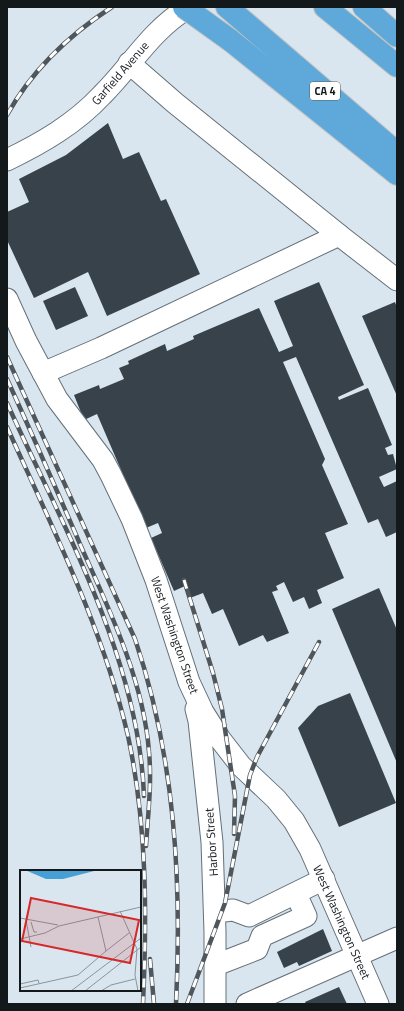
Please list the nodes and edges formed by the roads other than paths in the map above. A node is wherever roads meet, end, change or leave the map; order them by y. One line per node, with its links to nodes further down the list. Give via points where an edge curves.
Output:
1 (184, 7): 11 (highway, bridge, via 230,40)
2 (189, 7): 7 (street, Garfield Avenue, via 157,32)
3 (227, 7): 9 (highway, CA 4)
4 (325, 7): 8 (highway)
5 (364, 7): 6 (highway)
6 (397, 36)
7 (129, 63): 10 (street, Garfield Avenue, via 84,113 62,130); 12 (street, via 175,104)
8 (397, 66)
9 (397, 153)
10 (7, 160)
11 (397, 174)
12 (339, 235): 13 (street); 15 (street)
13 (397, 280)
14 (7, 299): 15 (street, West Washington Street)
15 (43, 373): 16 (street, West Washington Street, via 57,399 112,475 156,580)
16 (189, 682): 17 (street, West Washington Street, via 203,712 220,739 241,766 276,799 294,821); 19 (street, Harbor Street, via 199,721 208,802)
17 (324, 879): 18 (street); 21 (street, West Washington Street)
18 (296, 894): 19 (street, via 249,916 233,910); 22 (street, via 306,916 262,936 257,949)
19 (215, 912): 22 (street, Harbor Street)
20 (397, 938): 21 (street)
21 (358, 956): 24 (street); 25 (street, West Washington Street)
22 (216, 965): 23 (street, Harbor Street)
23 (215, 1004)
24 (247, 1004)
25 (378, 1004)

